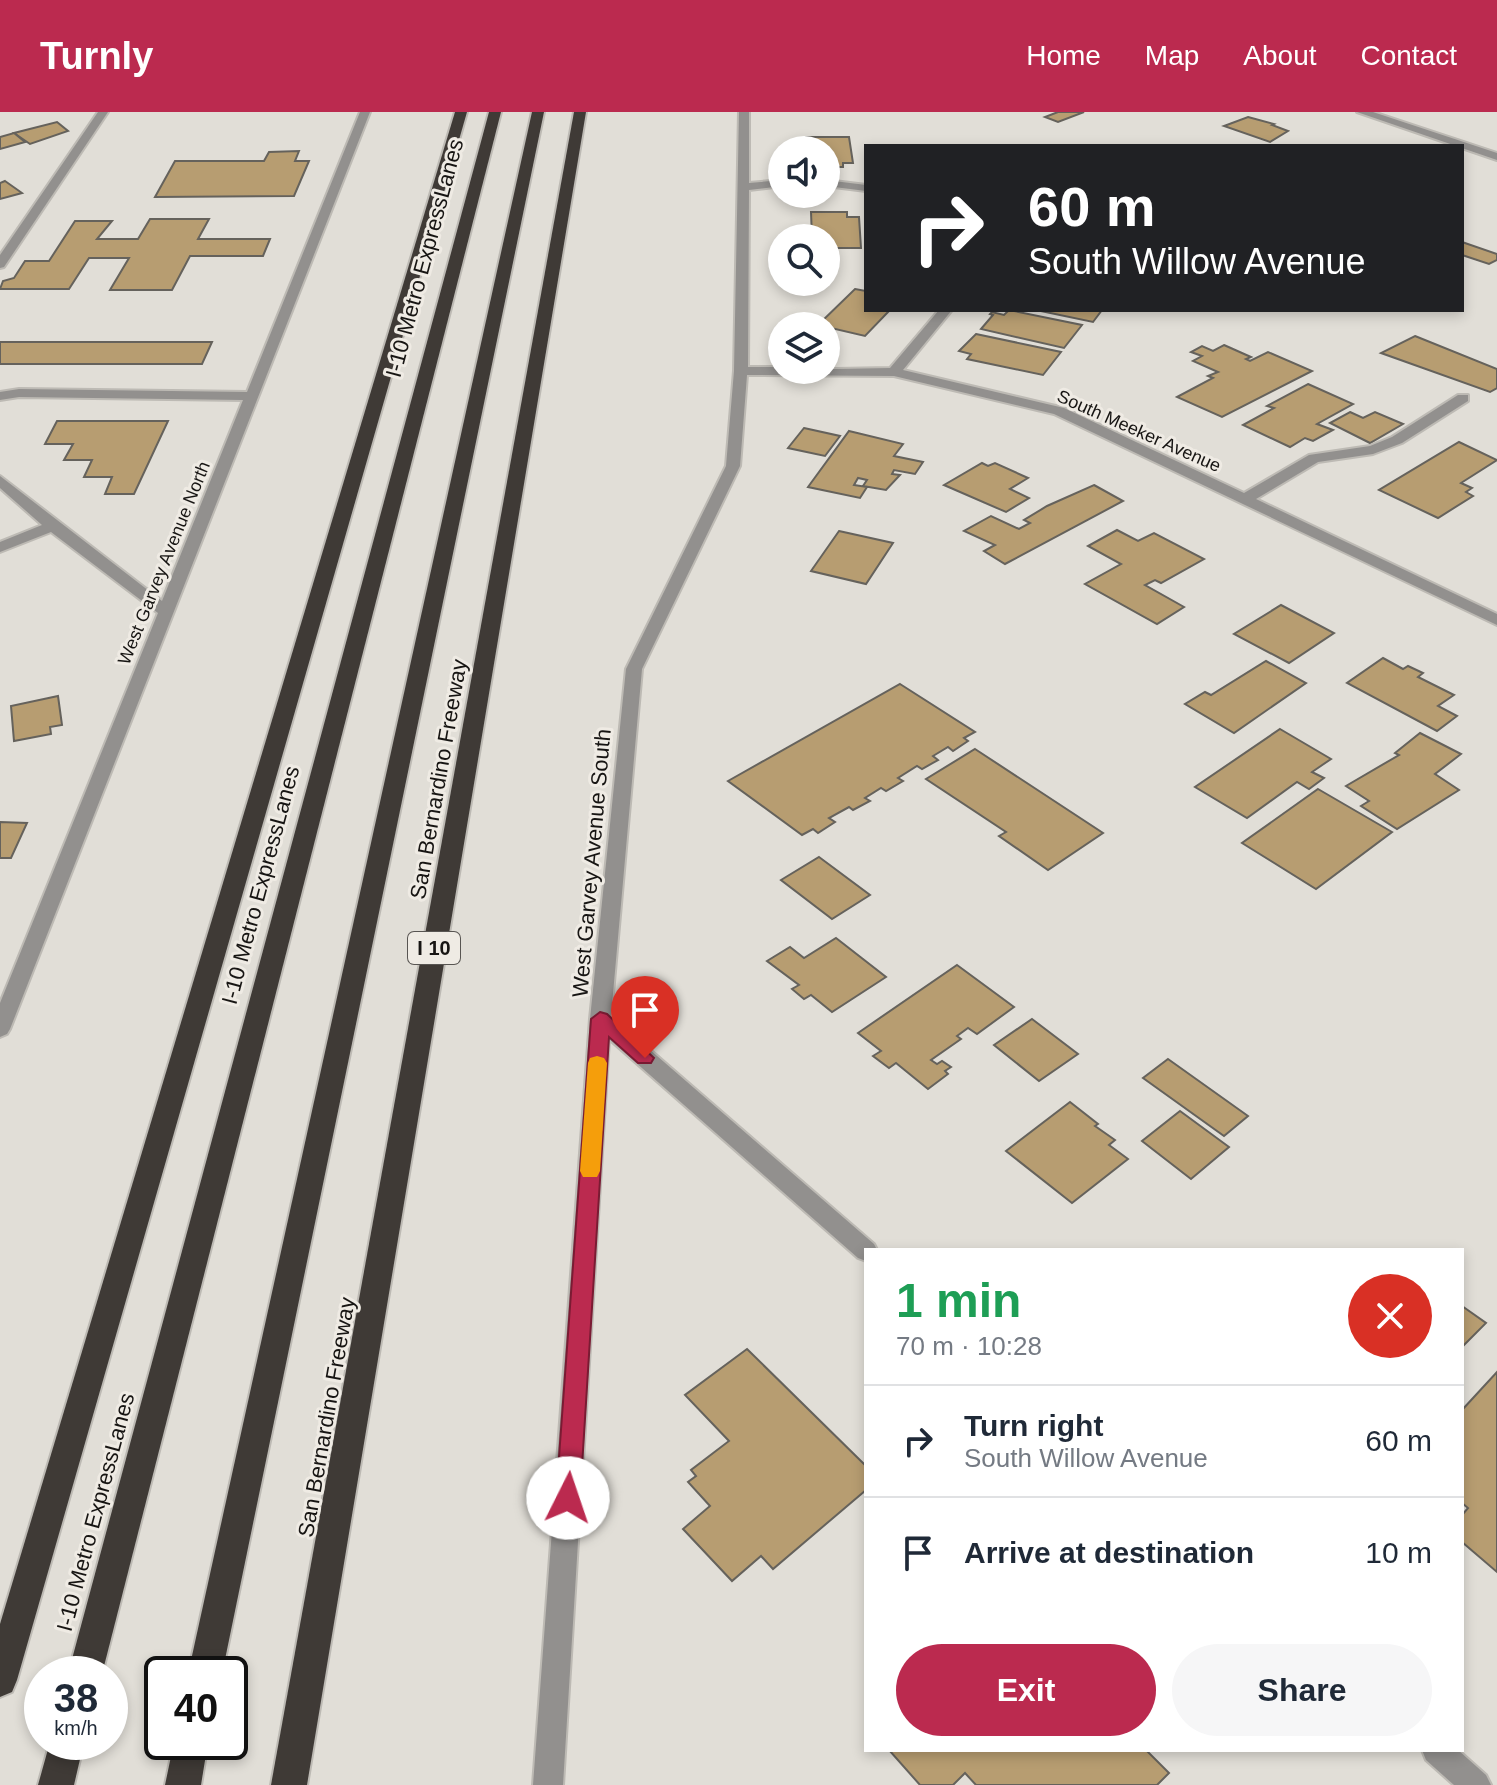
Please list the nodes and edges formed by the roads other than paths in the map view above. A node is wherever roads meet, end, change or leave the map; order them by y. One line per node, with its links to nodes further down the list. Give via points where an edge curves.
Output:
1 (103, 112): 16 (street)
2 (365, 112): 21 (street, West Garvey Avenue North)
3 (461, 112): 34 (highway)
4 (495, 112): 32 (highway, I-10 Metro ExpressLanes)
5 (538, 112): 33 (highway)
6 (580, 112): 40 (highway, San Bernardino Freeway / I 10)
7 (744, 112): 14 (street, West Garvey Avenue South)
8 (1362, 112): 9 (street)
9 (1458, 144)
10 (1464, 146): 11 (street)
11 (1497, 157)
12 (768, 184): 14 (street)
13 (840, 185): 15 (street)
14 (743, 187): 18 (street, West Garvey Avenue South)
15 (864, 188)
16 (0, 264)
17 (944, 312): 19 (street)
18 (741, 371): 19 (street, South Meeker Avenue); 29 (street, West Garvey Avenue South, via 733,466 634,669)
19 (894, 372): 24 (street, South Meeker Avenue, via 1059,411)
20 (0, 396): 21 (street)
21 (253, 396): 27 (street, West Garvey Avenue North)
22 (1463, 398): 24 (street, via 1397,440 1373,450 1314,458)
23 (0, 480): 25 (street)
24 (1245, 499): 28 (street, South Meeker Avenue)
25 (53, 526): 26 (street); 27 (street)
26 (0, 547)
27 (167, 612): 30 (street, West Garvey Avenue North)
28 (1497, 620)
29 (600, 1019): 31 (street); 41 (street, West Garvey Avenue South)
30 (0, 1029)
31 (864, 1249)
32 (90, 1656)
33 (209, 1656)
34 (0, 1680)
35 (1438, 1752): 42 (street)
36 (62, 1760): 38 (highway)
37 (188, 1760): 39 (highway)
38 (56, 1785)
39 (183, 1785)
40 (289, 1785)
41 (548, 1785)
42 (1476, 1785)

